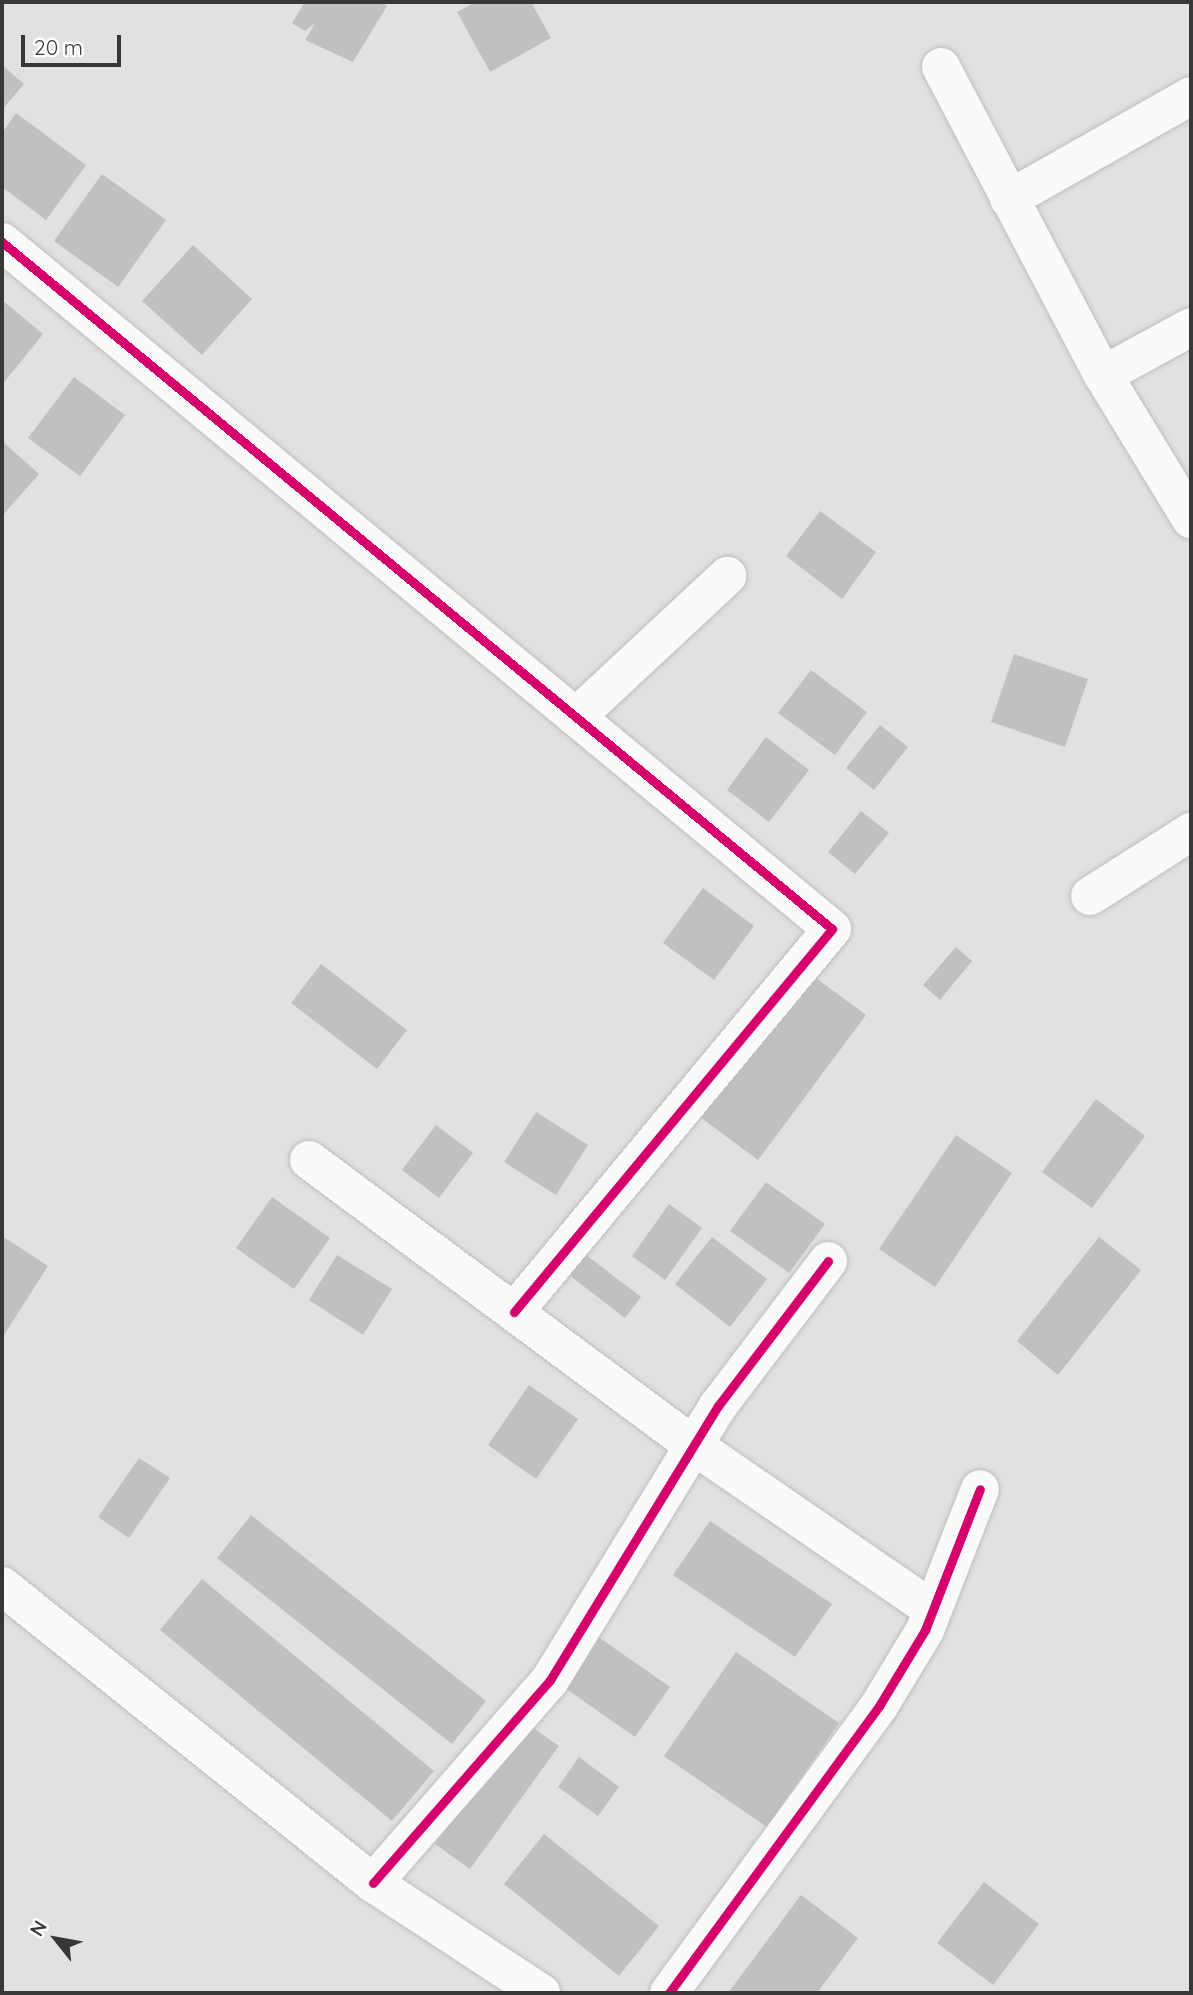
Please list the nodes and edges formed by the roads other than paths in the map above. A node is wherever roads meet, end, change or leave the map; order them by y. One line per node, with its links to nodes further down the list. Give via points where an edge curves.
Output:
1 (940, 67): 3 (street)
2 (1191, 96): 3 (street)
3 (1009, 199): 6 (street)
4 (2, 242): 9 (street)
5 (1191, 327): 6 (street)
6 (1103, 375): 7 (street)
7 (1191, 519)
8 (727, 576): 9 (street)
9 (576, 717): 14 (street, via 832,929)
10 (1191, 832): 11 (street)
11 (1090, 896)
12 (309, 1160): 14 (street)
13 (828, 1261): 15 (street, via 718,1406)
14 (514, 1312): 15 (street)
15 (696, 1447): 18 (street); 19 (street, via 550,1680)
16 (980, 1489): 18 (street)
17 (2, 1586): 19 (street)
18 (929, 1607): 21 (street, via 925,1630 879,1706)
19 (373, 1883): 20 (street)
20 (541, 1993)
21 (669, 1993)

